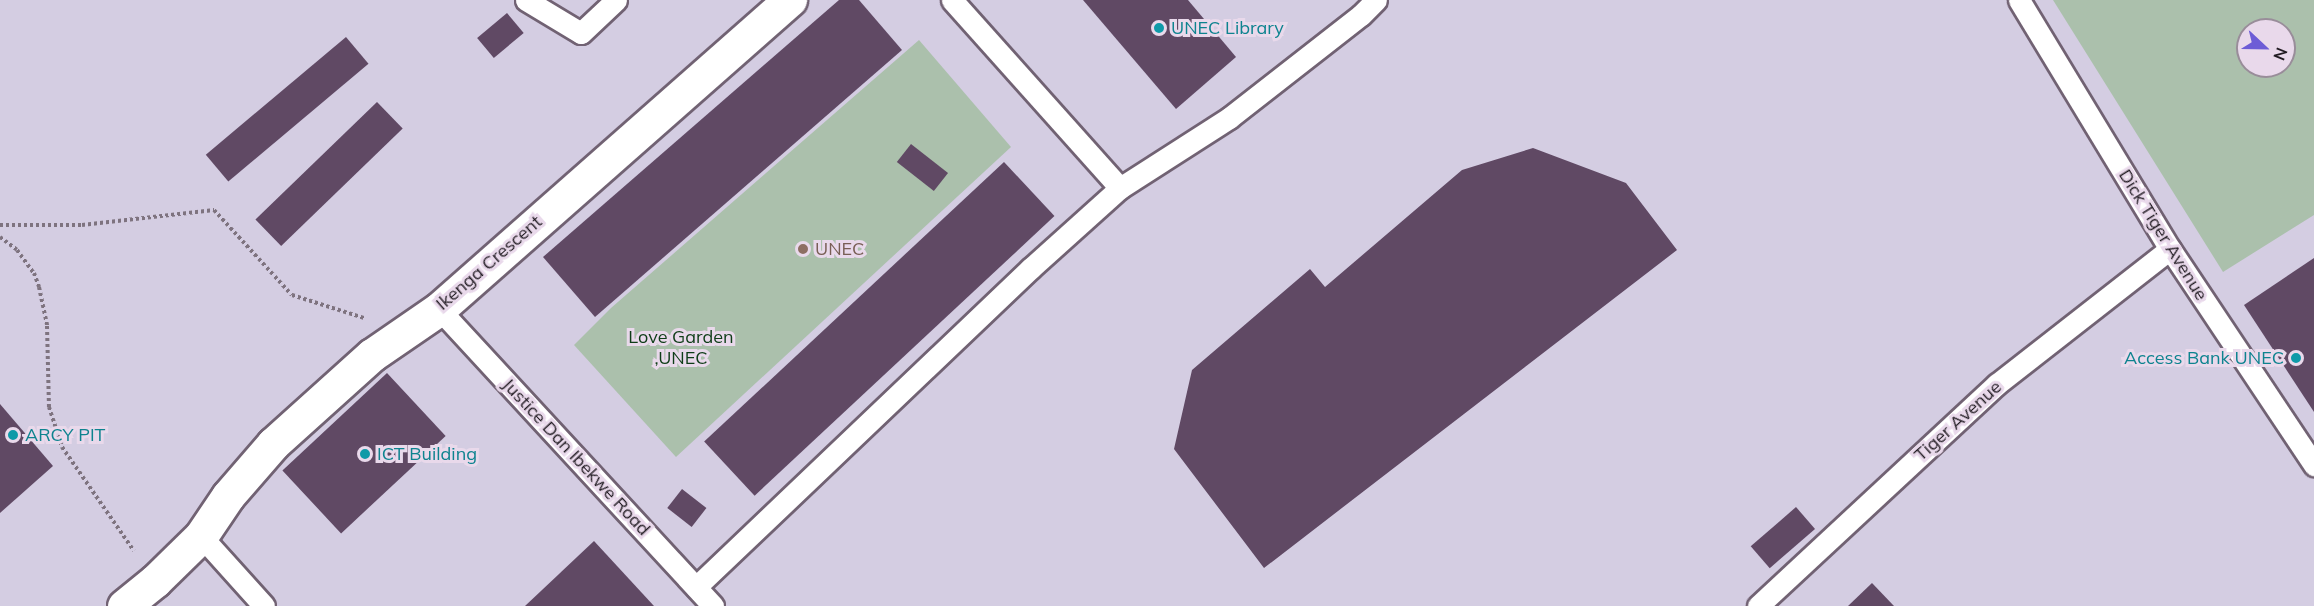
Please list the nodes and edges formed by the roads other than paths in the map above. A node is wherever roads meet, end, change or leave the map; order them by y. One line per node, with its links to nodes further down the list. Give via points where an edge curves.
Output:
1 (526, 0): 2 (lane, via 581,33)
2 (616, 0)
3 (790, 0): 9 (street, Ikenga Crescent)
4 (952, 0): 7 (lane)
5 (1376, 0): 7 (lane, via 1229,118)
6 (2019, 0): 8 (lane, Dick Tiger Avenue)
7 (1120, 188): 12 (lane)
8 (2170, 249): 10 (lane, Dick Tiger Avenue); 16 (lane, Tiger Avenue, via 1997,384)
9 (440, 309): 11 (street, Ikenga Crescent, via 372,355 273,444 228,496); 12 (lane, Justice Dan Ibekwe Road)
10 (2314, 465)
11 (201, 536): 13 (street, Ikenga Crescent); 14 (lane)
12 (696, 587): 15 (lane, Justice Dan Ibekwe Road)
13 (124, 606)
14 (264, 606)
15 (713, 606)
16 (1758, 606)

